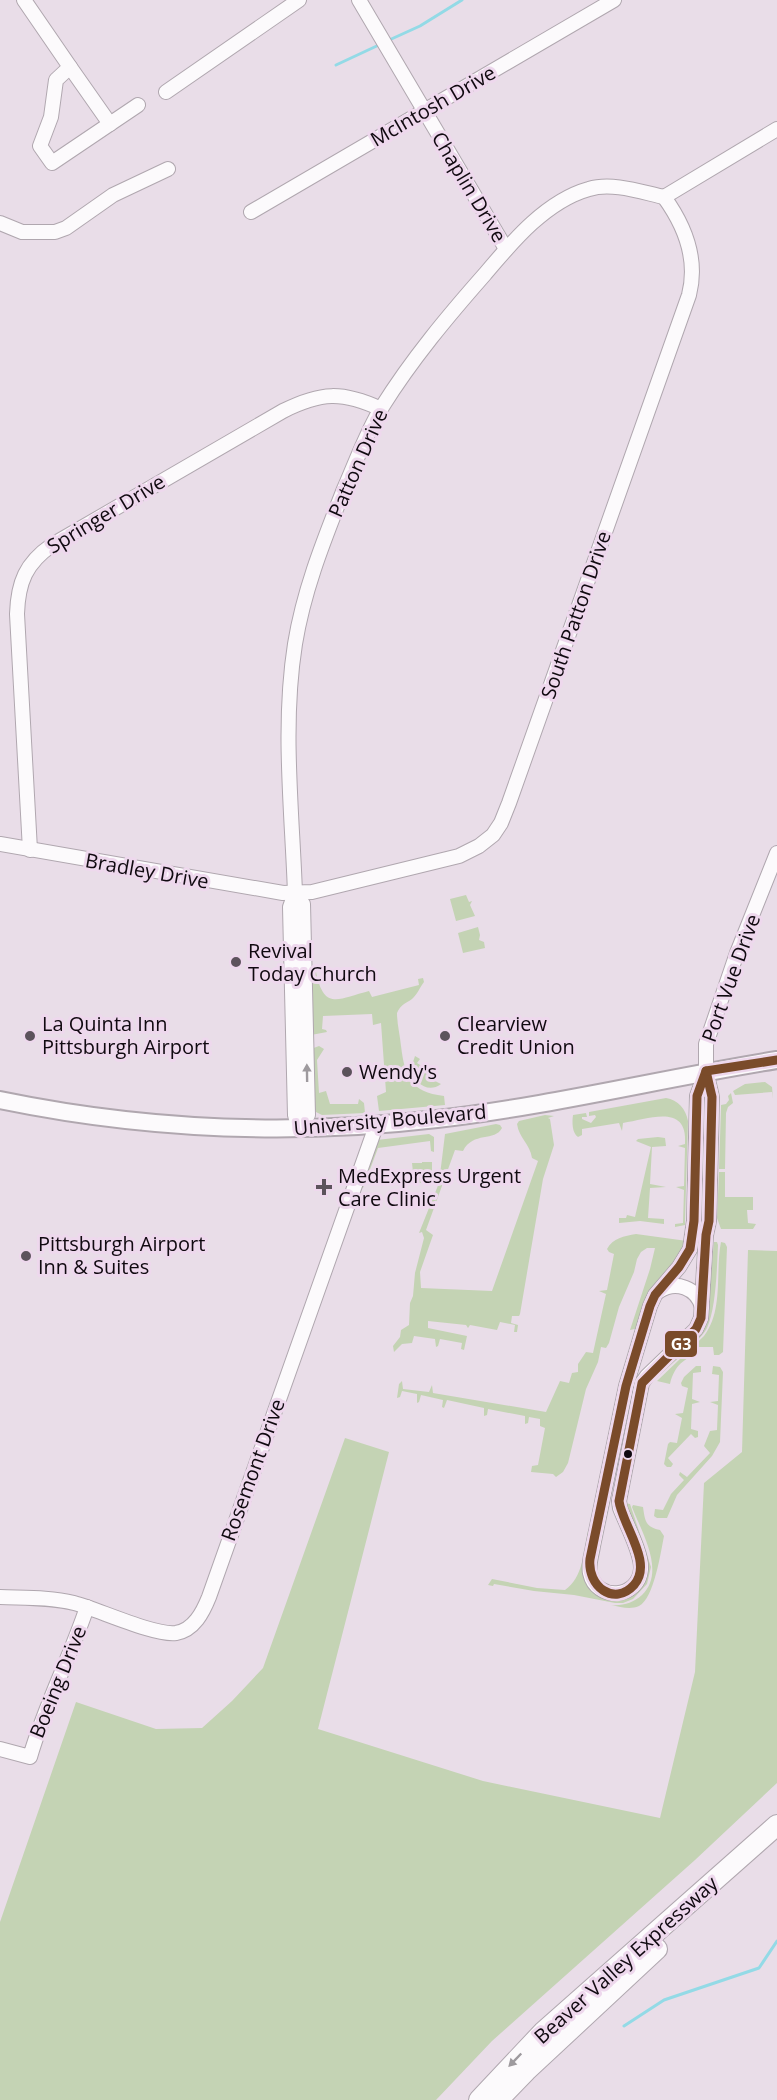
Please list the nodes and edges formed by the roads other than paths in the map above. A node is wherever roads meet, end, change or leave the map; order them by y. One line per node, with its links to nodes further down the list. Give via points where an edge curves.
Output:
1 (24, 0): 5 (street)
2 (299, 0): 6 (street)
3 (359, 0): 8 (street, Chaplin Drive)
4 (614, 0): 8 (street, McIntosh Drive)
5 (70, 67): 9 (street); 9 (street, via 56,80 51,117 40,146 52,163)
6 (166, 92)
7 (138, 105): 9 (street)
8 (424, 111): 13 (street, McIntosh Drive); 15 (street, Chaplin Drive)
9 (110, 124)
10 (777, 129): 12 (street)
11 (168, 169): 14 (street, via 113,195 56,232 22,232)
12 (664, 197): 15 (street, Patton Drive, via 606,186 587,189 554,206); 20 (street, South Patton Drive, via 692,255 689,295 501,823 487,841 459,856)
13 (251, 212)
14 (0, 223)
15 (506, 249): 16 (street, Patton Drive, via 420,351)
16 (381, 409): 18 (street, Springer Drive, via 333,395 293,406 52,545 33,561 21,583 17,614); 20 (street, Patton Drive, via 314,565 295,645 288,731)
17 (0, 844): 18 (street, Bradley Drive)
18 (30, 850): 20 (street, Bradley Drive, via 273,893)
19 (777, 853): 22 (street, Port Vue Drive, via 710,1031)
20 (295, 893): 25 (street, Patton Drive, via 303,904 308,1115)
21 (777, 1060): 22 (main road, University Boulevard)
22 (706, 1071): 24 (main road, University Boulevard, via 507,1109); 26 (street, via 697,1096 690,1245 679,1267); 27 (street, via 712,1097)
23 (0, 1100): 25 (main road, University Boulevard, via 124,1120)
24 (376, 1126): 25 (main road, University Boulevard); 29 (street, Rosemont Drive, via 201,1614 183,1630 170,1633)
25 (299, 1130)
26 (658, 1292): 27 (street, via 682,1286 696,1294); 27 (street, via 650,1306 626,1386 590,1563 594,1581 608,1593 630,1589 640,1573 640,1560 619,1500 642,1383 696,1329)
27 (702, 1307)
28 (0, 1597): 29 (street, Rosemont Drive, via 54,1599)
29 (87, 1607): 30 (street, Boeing Drive, via 30,1756)
30 (0, 1749)
31 (777, 1825): 33 (highway, Beaver Valley Expressway, one-way to 33, via 543,2032)
32 (777, 1841): 34 (highway, Beaver Valley Expressway, via 571,2028)
33 (479, 2100)
34 (498, 2100)

